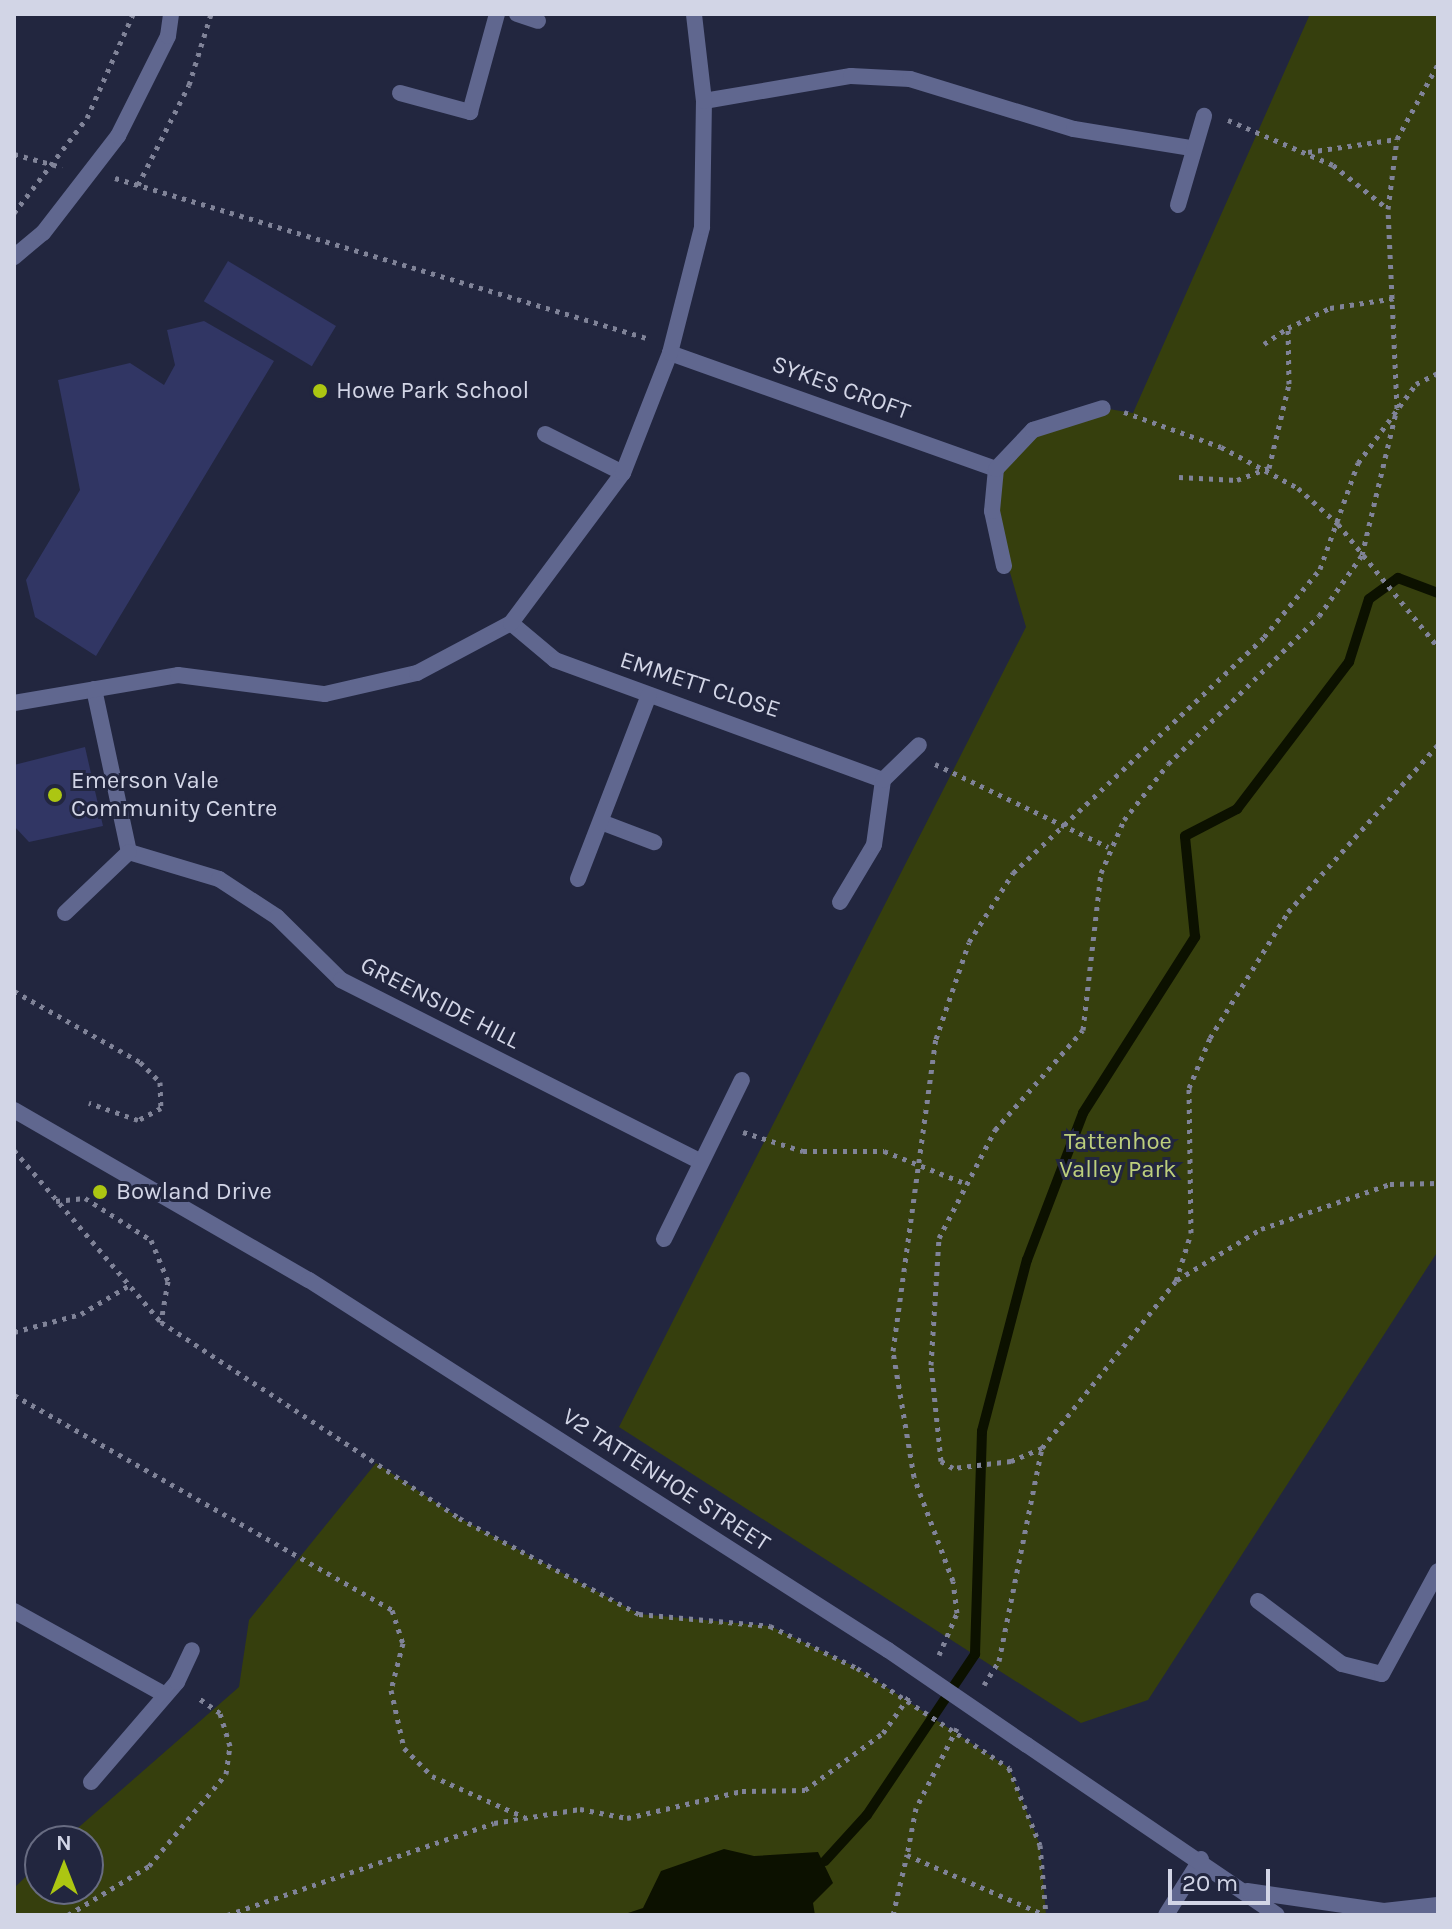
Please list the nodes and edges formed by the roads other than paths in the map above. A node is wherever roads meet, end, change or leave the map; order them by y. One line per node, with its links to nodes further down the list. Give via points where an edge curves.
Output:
1 (171, 14): 11 (street, via 168,36 118,136)
2 (497, 14): 6 (street, via 470,112)
3 (517, 14): 5 (street)
4 (694, 14): 7 (street)
5 (538, 21)
6 (400, 93)
7 (704, 101): 9 (street, via 851,76 910,79 1074,129); 12 (street, via 702,227)
8 (1204, 116): 9 (street)
9 (1191, 148): 10 (street)
10 (1178, 205)
11 (14, 257)
12 (670, 353): 15 (street, SYKES CROFT); 16 (street)
13 (1103, 408): 15 (street, via 1033,430)
14 (545, 434): 16 (street)
15 (996, 469): 17 (street, via 992,511)
16 (623, 473): 18 (street)
17 (1004, 566)
18 (511, 623): 19 (street, via 417,673 325,694 178,675); 20 (street, EMMETT CLOSE, via 555,660)
19 (94, 689): 21 (street); 26 (street)
20 (649, 695): 23 (street, EMMETT CLOSE, via 780,737); 24 (street)
21 (14, 703)
22 (919, 745): 23 (street)
23 (883, 780): 28 (street, via 874,845)
24 (601, 822): 25 (street); 27 (street)
25 (654, 842)
26 (129, 852): 29 (street); 32 (street, GREENSIDE HILL, via 219,879 277,917 341,980)
27 (578, 879)
28 (840, 902)
29 (65, 913)
30 (742, 1080): 32 (street)
31 (14, 1110): 40 (street, V2 TATTENHOE STREET, bridge, via 309,1280 888,1650)
32 (700, 1161): 33 (street)
33 (664, 1239)
34 (1438, 1571): 35 (street, via 1382,1674 1342,1664)
35 (1258, 1601)
36 (14, 1611): 38 (street)
37 (192, 1650): 38 (street)
38 (170, 1688): 39 (street)
39 (91, 1782)
40 (1201, 1859): 41 (street, V2 TATTENHOE STREET); 43 (street)
41 (1245, 1891): 42 (street, via 1384,1911); 44 (street, V2 TATTENHOE STREET)
42 (1438, 1905)
43 (1166, 1915)
44 (1277, 1915)

